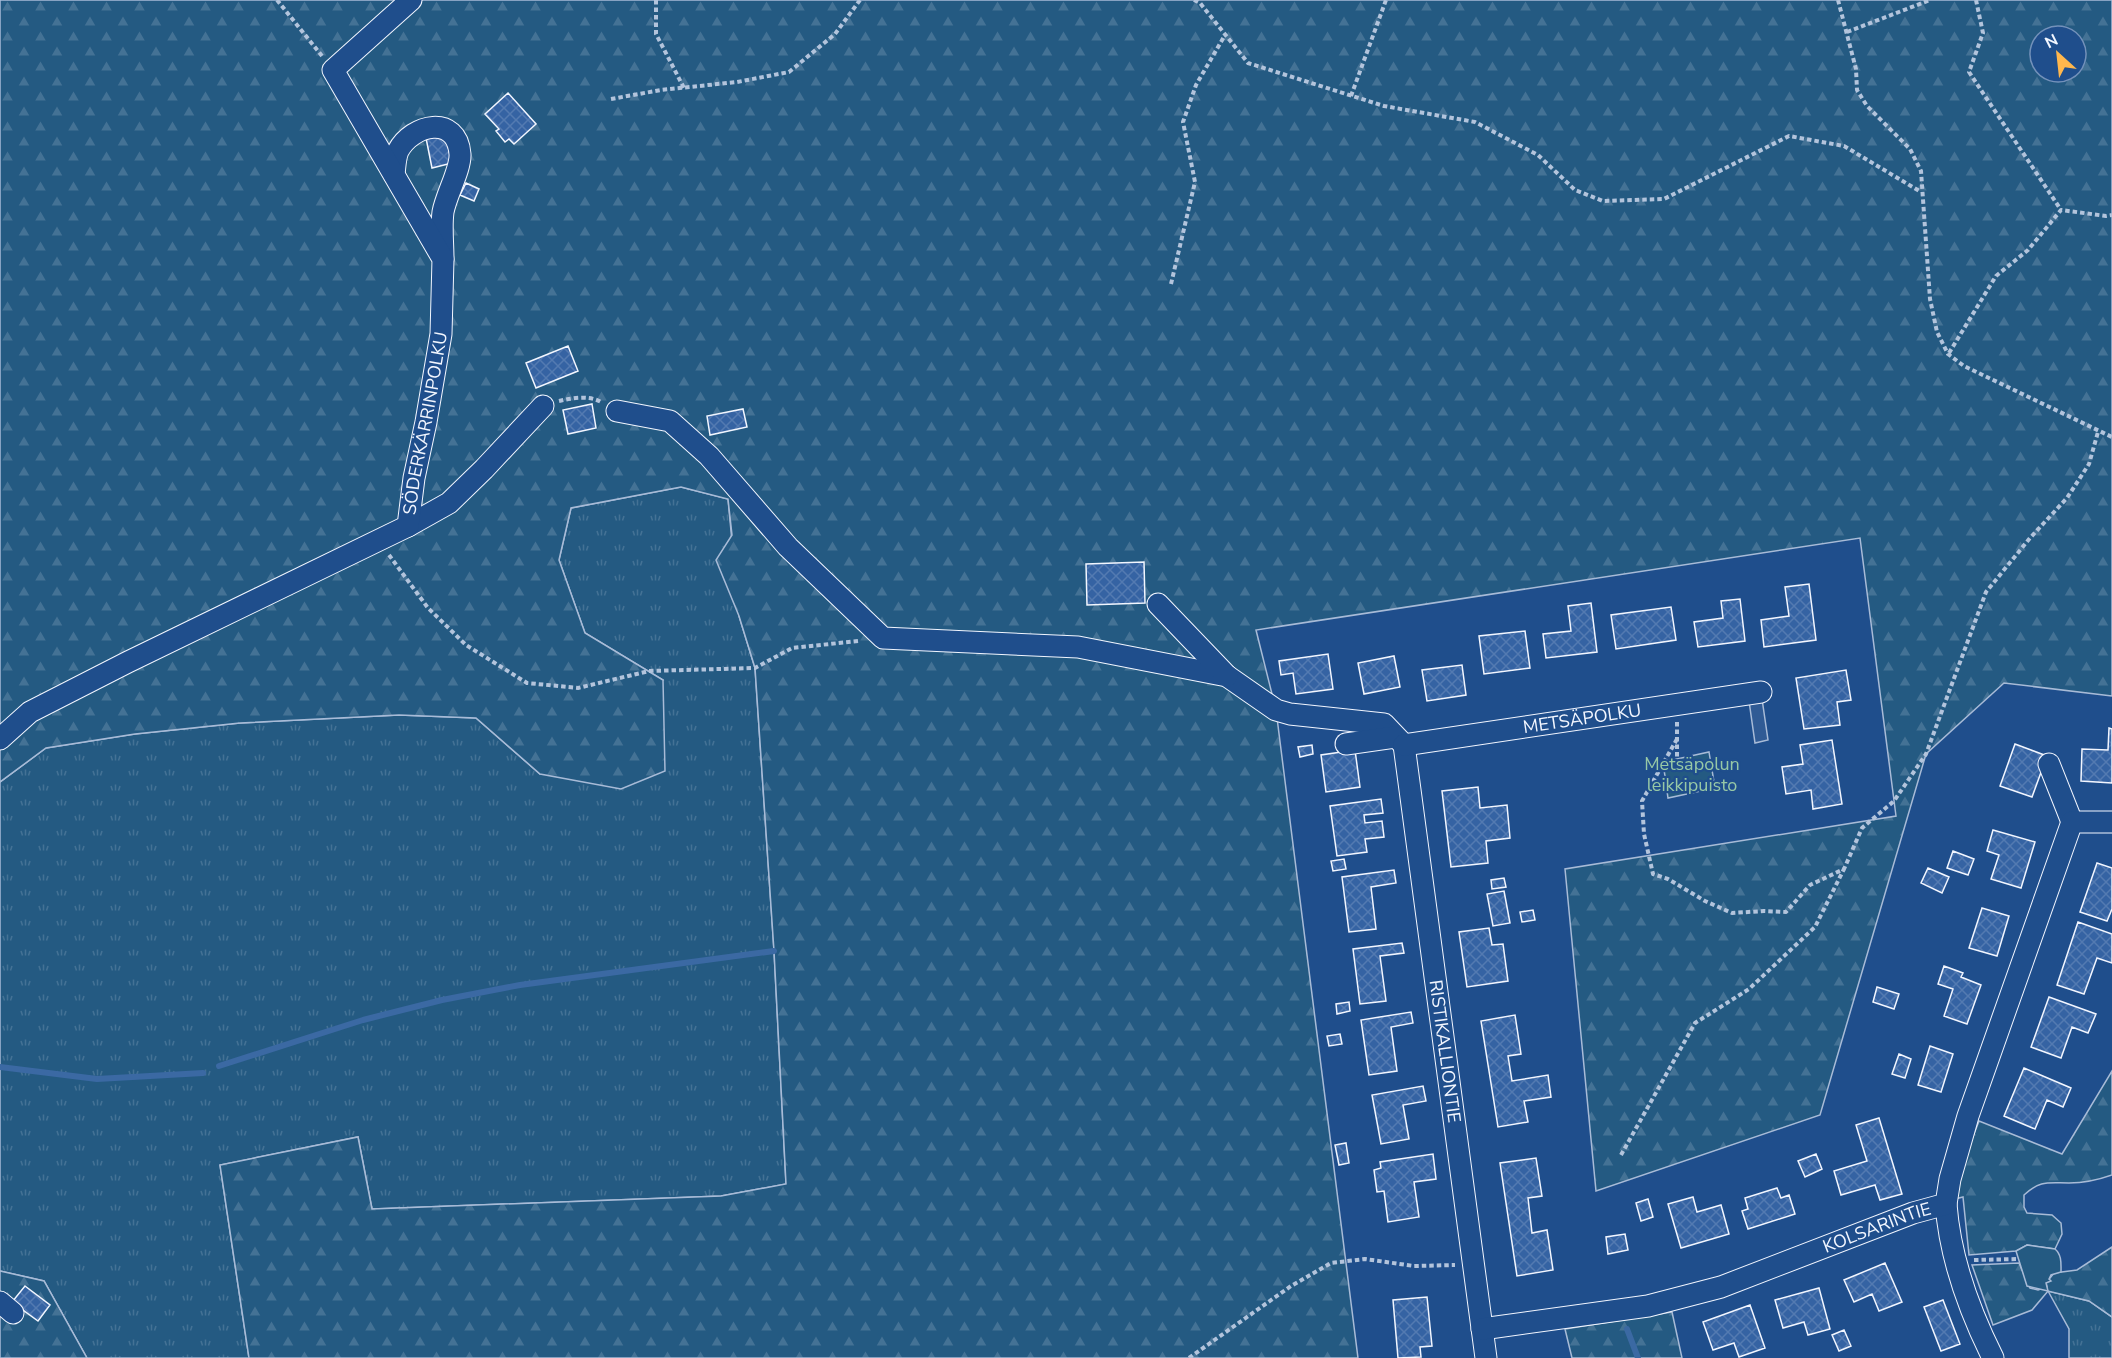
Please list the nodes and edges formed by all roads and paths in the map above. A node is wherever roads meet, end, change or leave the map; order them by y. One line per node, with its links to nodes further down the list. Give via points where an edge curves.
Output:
1 (277, 0): 12 (path)
2 (411, 0): 12 (street)
3 (656, 0): 13 (path, via 656,34)
4 (860, 0): 13 (path, via 835,34 789,72)
5 (1194, 0): 11 (path)
6 (1386, 0): 14 (path)
7 (1838, 0): 10 (path)
8 (1930, 0): 10 (path)
9 (1976, 0): 18 (path, via 1983,33 1969,72)
10 (1847, 32): 17 (path, via 1857,90 1867,106 1910,149 1921,171)
11 (1225, 35): 14 (path, via 1248,63); 21 (path, via 1196,85 1183,122 1195,182)
12 (333, 70): 16 (street)
13 (684, 87): 15 (path)
14 (1351, 96): 17 (path, via 1474,122 1538,155 1575,190 1603,201 1664,199 1790,136 1844,146)
15 (611, 99)
16 (394, 174): 20 (street); 20 (street, SÖDERKÄRRINPOLKU, via 397,152 410,136 439,126 450,130 460,156 443,212)
17 (1921, 192): 22 (path, via 1930,299 1937,332)
18 (2061, 210): 19 (path); 22 (path, via 2028,249 1996,276)
19 (2112, 215)
20 (443, 259): 27 (street, SÖDERKÄRRINPOLKU, via 441,334)
21 (1171, 284)
22 (1948, 354): 25 (path, via 1964,366)
23 (543, 406): 24 (path, via 573,397 596,399); 27 (street, via 449,503)
24 (617, 411): 30 (street, via 670,421 709,456 788,547)
25 (2098, 432): 26 (path); 42 (path, via 2089,464 2067,498 1986,592 1926,754 1894,801 1862,828)
26 (2112, 437)
27 (408, 526): 28 (street, SÖDERKÄRRINPOLKU)
28 (378, 541): 30 (path, via 428,608 466,645 527,683 578,688 649,671 755,668 792,648); 34 (street, SÖDERKÄRRINPOLKU, via 30,712)
29 (1158, 604): 31 (street)
30 (883, 638): 31 (street, via 1078,646)
31 (1227, 676): 36 (street, via 1276,710 1384,724)
32 (1761, 692): 33 (street, METSÄPOLKU)
33 (1677, 703): 35 (path); 36 (street, METSÄPOLKU)
34 (0, 739)
35 (1677, 739): 38 (path); 42 (path, via 1642,801 1653,874 1732,913 1786,912 1810,885)
36 (1399, 741): 37 (street, METSÄPOLKU); 47 (street, RISTIKALLIONTIE)
37 (1346, 744)
38 (1677, 759)
39 (2049, 764): 40 (street)
40 (2072, 822): 41 (street); 44 (street, KOLSARINTIE, via 1968,1116)
41 (2112, 822)
42 (1844, 868): 43 (path, via 1815,927 1749,989 1695,1023)
43 (1621, 1155)
44 (1946, 1204): 48 (street, KOLSARINTIE, via 1721,1287 1648,1306); 51 (street, via 1958,1270)
45 (2018, 1259): 46 (path)
46 (1968, 1260)
47 (1473, 1263): 48 (street, RISTIKALLIONTIE); 49 (path, via 1414,1266 1365,1259 1331,1263 1291,1286)
48 (1482, 1329): 50 (street, RISTIKALLIONTIE)
49 (1189, 1358)
50 (1486, 1358)
51 (1993, 1358)

